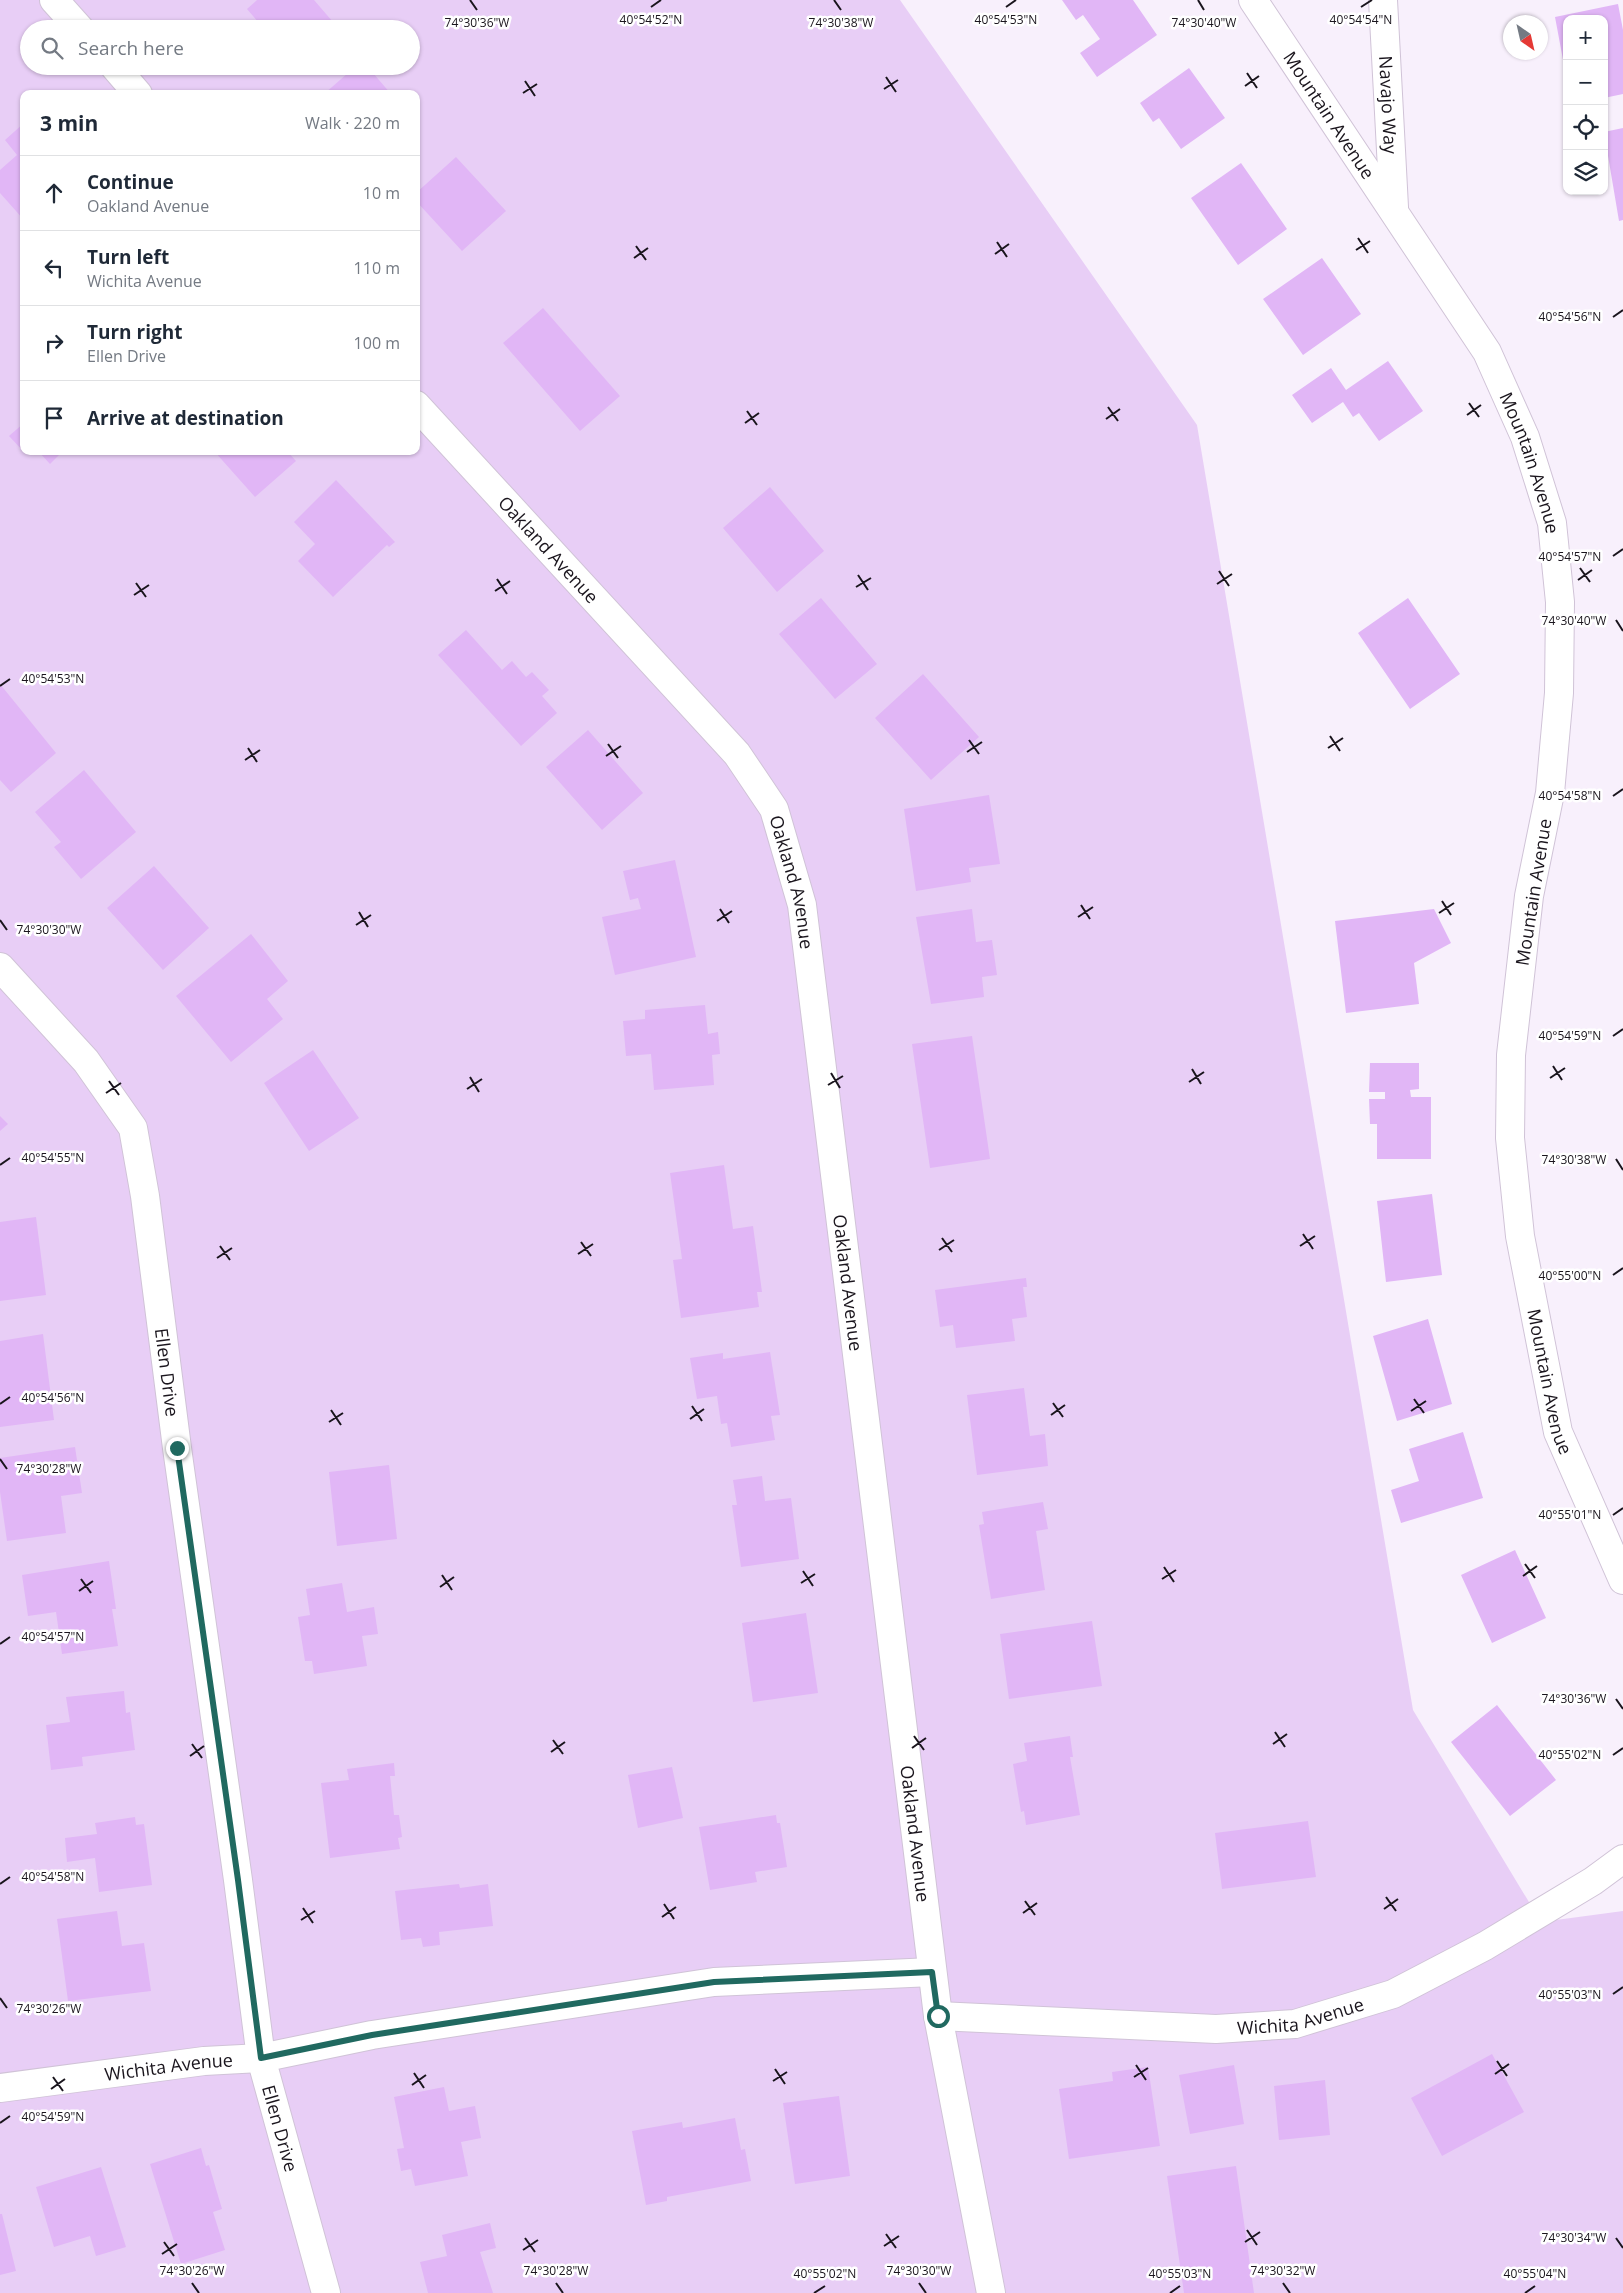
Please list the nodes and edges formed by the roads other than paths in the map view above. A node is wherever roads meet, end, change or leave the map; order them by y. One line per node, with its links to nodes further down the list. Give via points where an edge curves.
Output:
1 (54, 0): 4 (street)
2 (1253, 0): 7 (street, Mountain Avenue)
3 (1383, 0): 7 (street, Navajo Way)
4 (72, 20)
5 (122, 75): 6 (street)
6 (135, 90)
7 (1394, 208): 10 (street, Mountain Avenue, via 1488,352 1525,437 1552,523 1560,602 1558,694 1550,793 1529,896 1512,1046 1510,1138 1520,1236 1558,1432)
8 (420, 409): 12 (street, Oakland Avenue, via 737,754 774,809 802,905)
9 (0, 967): 14 (street, Ellen Drive, via 86,1061 132,1128 145,1196)
10 (1623, 1580)
11 (1623, 1859): 13 (street, Wichita Avenue, via 1593,1881 1485,1946 1393,1994 1295,2024 1216,2029)
12 (932, 1972): 13 (street, Oakland Avenue); 14 (street, Wichita Avenue, via 714,1982 372,2035)
13 (938, 2016): 17 (street, Oakland Avenue)
14 (261, 2058): 15 (street, Wichita Avenue, via 204,2061); 16 (street, Ellen Drive)
15 (0, 2088)
16 (326, 2293)
17 (991, 2293)

